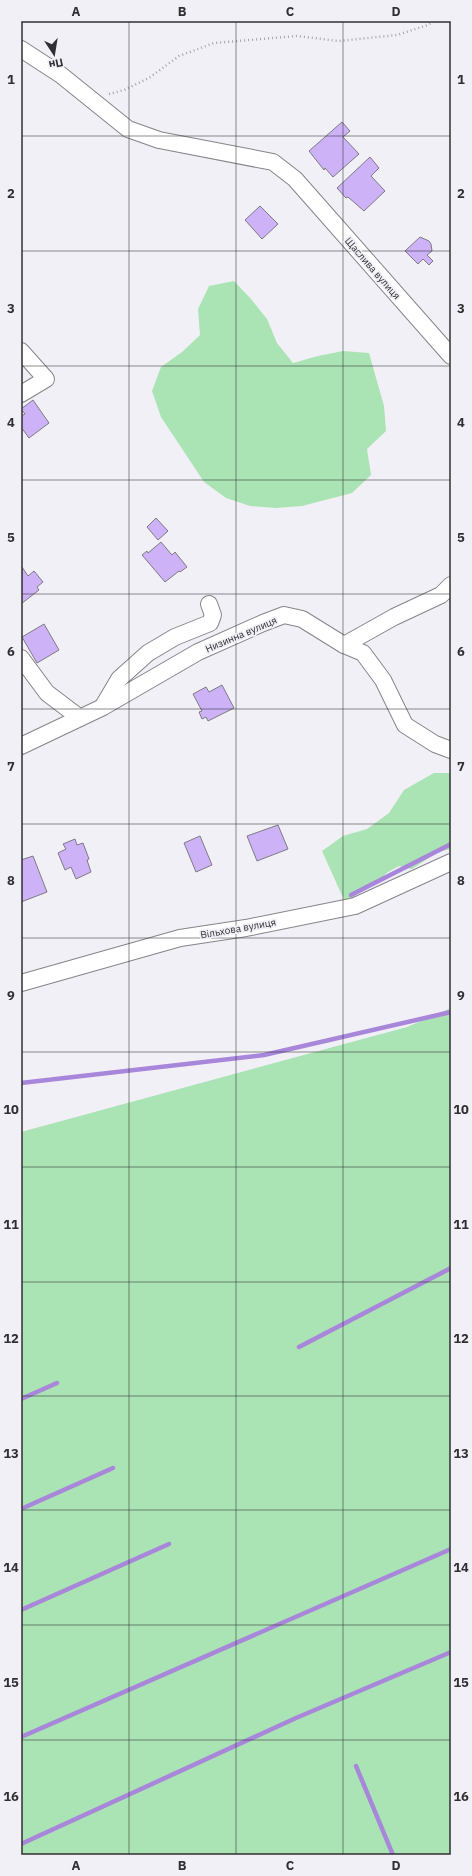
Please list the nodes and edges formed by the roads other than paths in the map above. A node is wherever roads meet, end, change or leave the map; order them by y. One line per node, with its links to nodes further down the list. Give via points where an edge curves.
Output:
1 (21, 49): 3 (street, Щаслива вулиця, via 61,75 128,129 159,140 273,162 295,179)
2 (21, 351): 4 (street, via 46,379)
3 (451, 356)
4 (21, 394)
5 (451, 584): 7 (street, via 441,595)
6 (209, 604): 9 (street, via 213,615 210,623 162,644 133,665 119,679)
7 (344, 645): 9 (street, Низинна вулиця, via 302,619 284,616 198,652); 12 (street, Низинна вулиця, via 362,653 383,680 405,725 435,744)
8 (21, 658): 10 (street, via 47,693)
9 (103, 707): 10 (street, Низинна вулиця)
10 (80, 718): 11 (street, Низинна вулиця)
11 (21, 746)
12 (451, 750)
13 (451, 862): 14 (street, Вільхова вулиця, via 355,906 246,928 180,938)
14 (21, 983)

